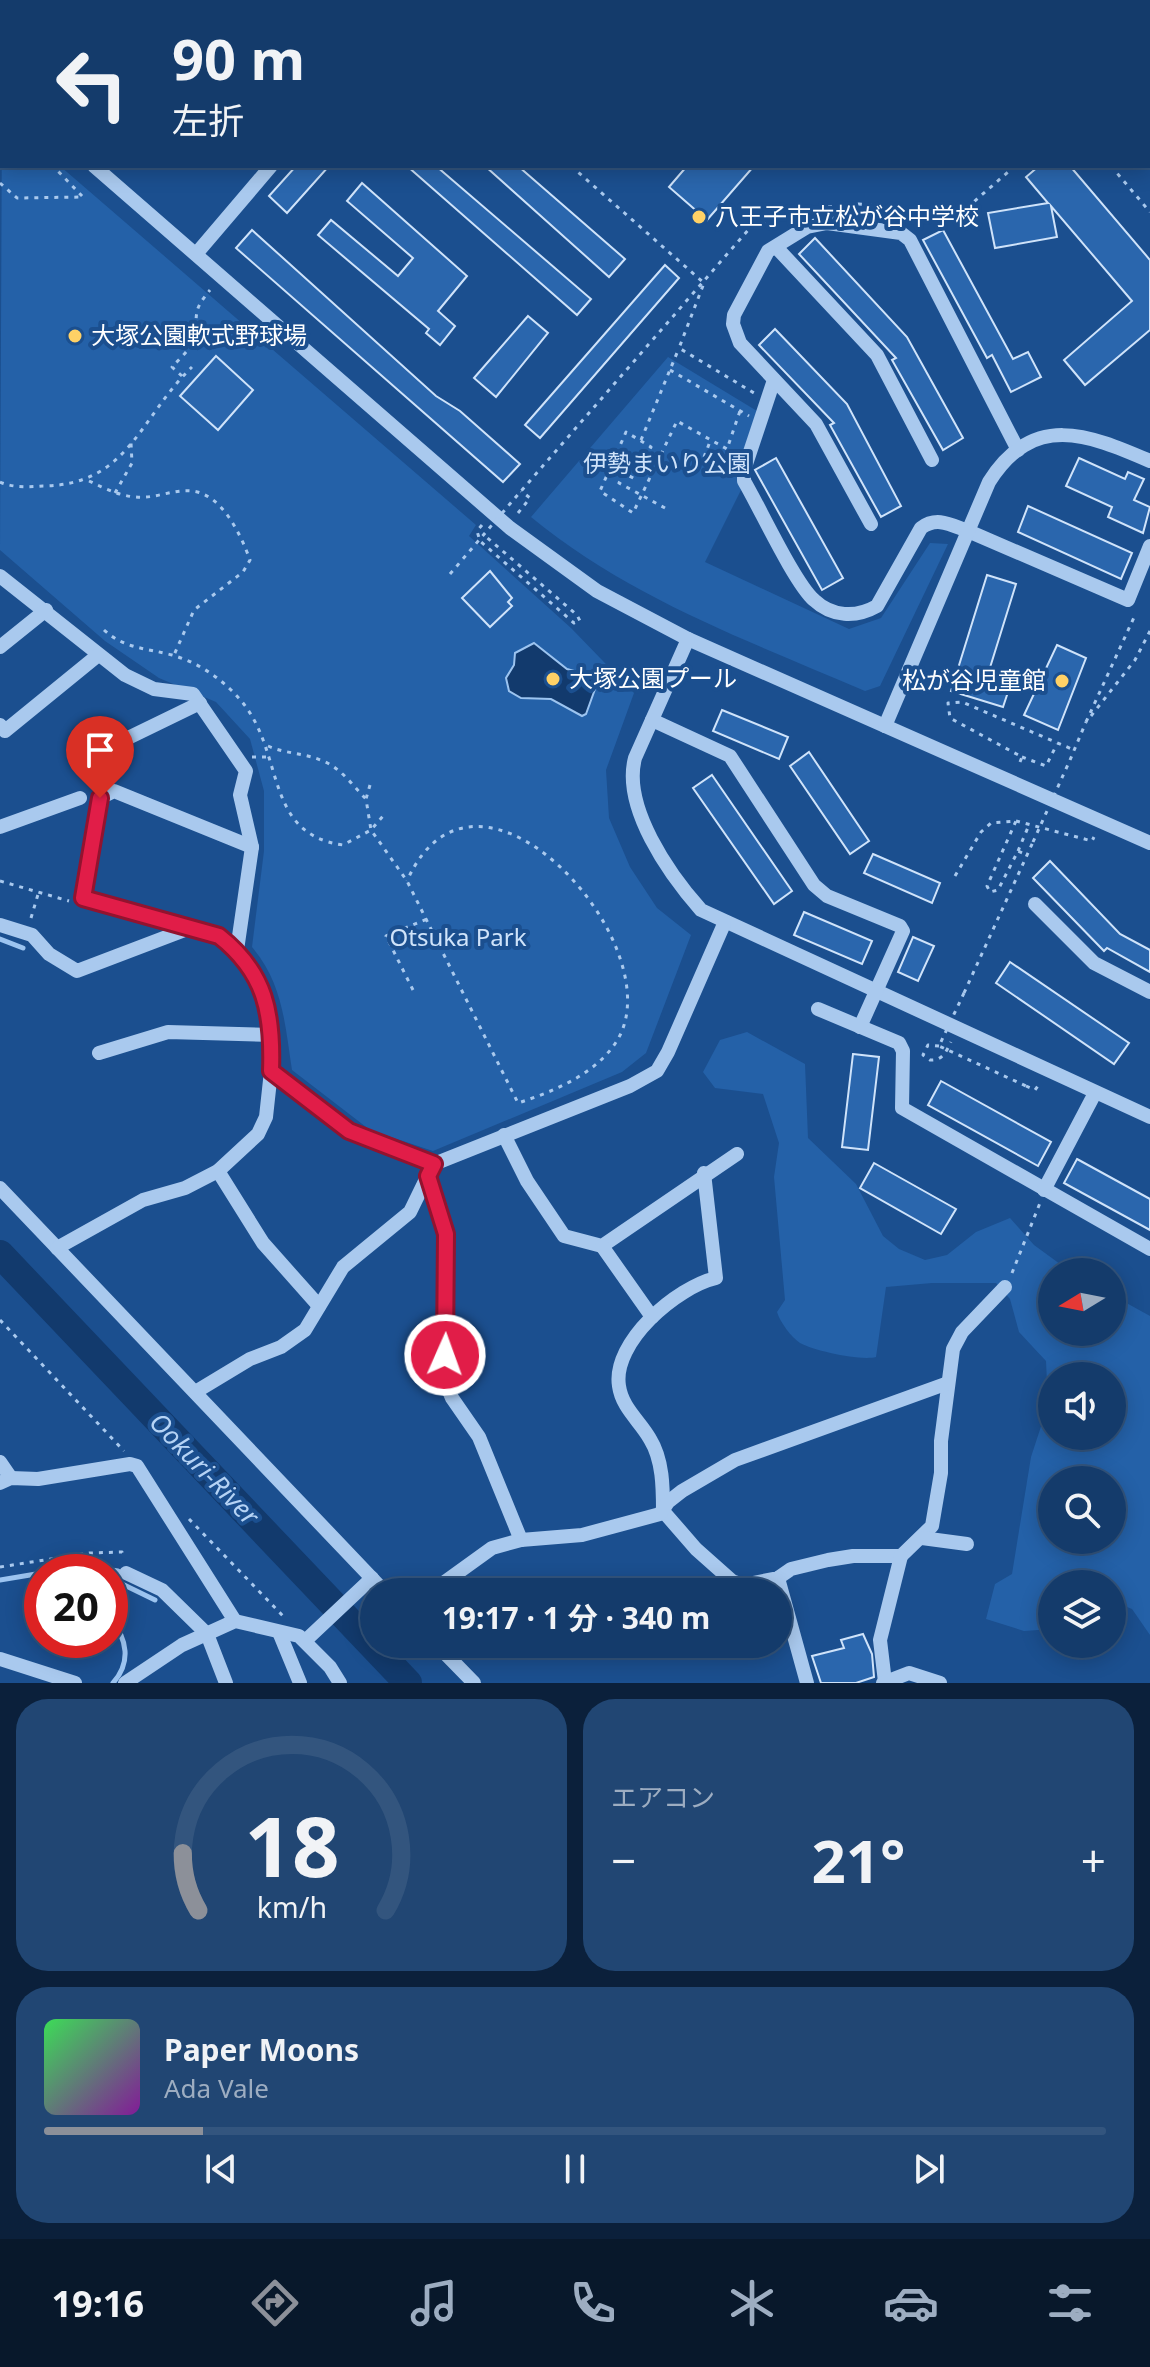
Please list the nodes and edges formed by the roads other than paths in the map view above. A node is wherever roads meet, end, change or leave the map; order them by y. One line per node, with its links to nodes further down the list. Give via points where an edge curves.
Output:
1 (96, 168): 4 (street)
2 (269, 168): 4 (street)
3 (776, 247): 5 (street, via 768,251 733,324 740,343); 6 (street, via 807,227 827,223 901,233 910,240); 7 (street, via 877,355)
4 (196, 254): 14 (street, via 540,552 618,603)
5 (774, 380): 9 (street, via 816,424); 10 (street, via 744,481 811,598 822,607 849,615 877,606 930,521)
6 (1018, 450): 8 (street, via 1047,436 1079,434); 10 (street, via 989,482)
7 (932, 460)
8 (1150, 461)
9 (871, 524)
10 (968, 531): 11 (street, via 1128,600); 20 (street)
11 (1150, 546)
12 (0, 576): 13 (street)
13 (46, 610): 15 (street); 16 (street)
14 (688, 639): 18 (street); 20 (street)
15 (0, 647)
16 (97, 656): 17 (street, via 154,689 193,694); 19 (street, via 5,731)
17 (200, 703): 21 (street); 25 (street, via 246,771 240,795)
18 (652, 720): 27 (street, via 630,778 637,810 688,895); 32 (street, via 730,756 814,885 827,896 900,926 903,931)
19 (0, 725)
20 (885, 726): 24 (street)
21 (93, 755)
22 (80, 798): 23 (street)
23 (0, 827)
24 (1150, 843)
25 (252, 847): 29 (street, via 114,791 100,798 83,898); 30 (street)
26 (1035, 904): 31 (street, via 1094,963)
27 (724, 924): 32 (street); 40 (street, via 657,1071)
28 (0, 925): 29 (street, via 32,935 49,954 77,971)
29 (190, 928): 30 (street, via 219,936)
30 (237, 950): 35 (street, via 269,1007)
31 (1150, 992)
32 (875, 994): 34 (street); 38 (street)
33 (818, 1009): 34 (street)
34 (860, 1027): 46 (street, via 899,1043 902,1108)
35 (273, 1035): 36 (street, via 168,1032); 37 (street)
36 (99, 1053)
37 (271, 1071): 42 (street, via 349,1131); 43 (street, via 266,1117 258,1134)
38 (1095, 1093): 39 (street); 46 (street)
39 (1150, 1117)
40 (504, 1135): 42 (street); 47 (street, via 564,1236)
41 (737, 1154): 44 (street)
42 (431, 1170): 51 (street, via 410,1212 343,1267); 59 (street, via 446,1234 444,1379 479,1437)
43 (218, 1171): 48 (street, via 143,1200); 51 (street, via 263,1243)
44 (704, 1173): 47 (street); 52 (street, via 716,1278 697,1282)
45 (0, 1188): 48 (street)
46 (1044, 1190): 49 (street)
47 (602, 1246): 52 (street)
48 (57, 1248): 54 (street)
49 (1150, 1249)
50 (1005, 1287): 53 (street, via 962,1332 953,1349)
51 (319, 1306): 54 (street, via 305,1330 281,1347)
52 (652, 1317): 57 (street, via 622,1360 618,1386 655,1448)
53 (948, 1383): 57 (street, via 735,1460 682,1491); 58 (street, via 941,1473 932,1526)
54 (197, 1391): 63 (street)
55 (0, 1462): 56 (street)
56 (5, 1480): 68 (street, via 137,1466)
57 (663, 1511): 59 (street, via 630,1525 582,1535); 65 (street)
58 (922, 1538): 60 (street); 61 (street)
59 (521, 1540): 64 (street, via 481,1553)
60 (967, 1544)
61 (901, 1556): 66 (street, via 828,1560 791,1569); 83 (street, via 880,1640)
62 (128, 1574): 72 (street, via 162,1590)
63 (368, 1578)
64 (449, 1578)
65 (729, 1578)
66 (778, 1578)
67 (360, 1590): 73 (street)
68 (235, 1621): 69 (street); 72 (street)
69 (284, 1627): 73 (street); 79 (street)
70 (792, 1627): 71 (street)
71 (793, 1631): 82 (street)
72 (207, 1634): 77 (street, via 156,1659); 78 (street)
73 (307, 1640): 80 (street)
74 (450, 1658): 81 (street)
75 (0, 1659): 76 (street)
76 (75, 1683)
77 (125, 1683)
78 (226, 1683)
79 (300, 1683)
80 (340, 1683)
81 (474, 1683)
82 (807, 1683)
83 (884, 1683): 84 (street, via 909,1673)
84 (940, 1683)

